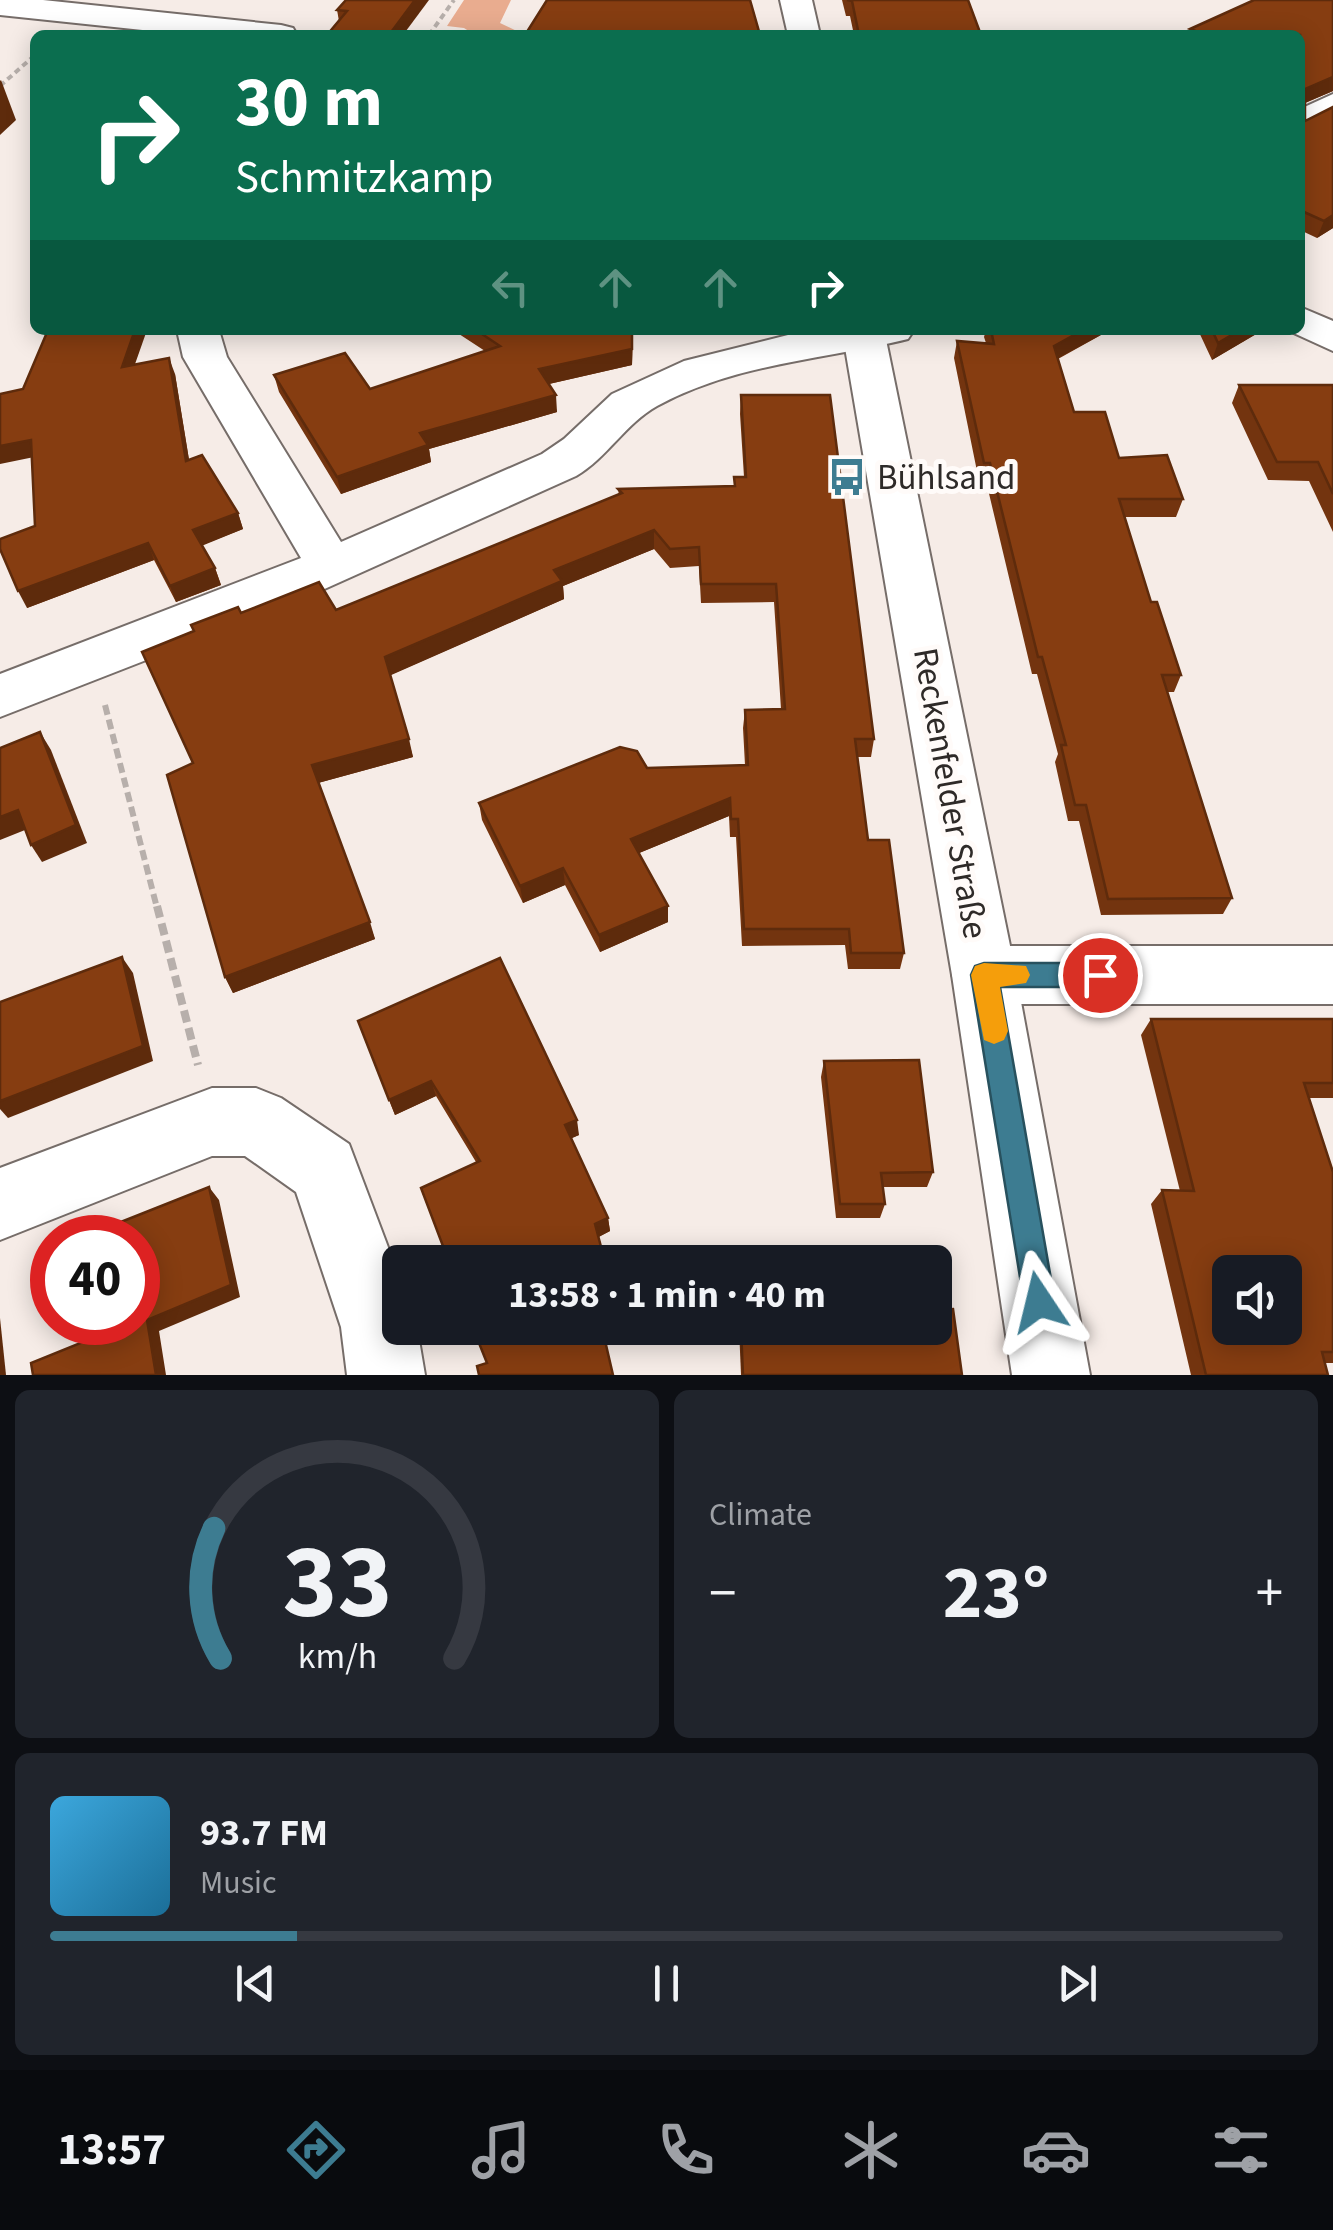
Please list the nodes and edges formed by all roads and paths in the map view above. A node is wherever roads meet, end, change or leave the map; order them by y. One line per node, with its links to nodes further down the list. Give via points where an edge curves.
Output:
1 (454, 0): 5 (path)
2 (796, 0): 6 (street)
3 (0, 5): 4 (street)
4 (208, 30)
5 (433, 30)
6 (803, 30)
7 (30, 59): 8 (path)
8 (0, 86)
9 (1333, 105): 10 (street)
10 (1305, 119)
11 (1305, 323): 15 (street)
12 (199, 335): 16 (street, via 205,358)
13 (846, 335): 16 (street, via 783,344 636,399 564,463)
14 (875, 335): 19 (street, Reckenfelder Straße)
15 (1333, 338)
16 (330, 566): 17 (street)
17 (101, 658): 18 (street); 21 (path, via 104,698)
18 (0, 696)
19 (984, 975): 20 (street); 24 (street, Reckenfelder Straße)
20 (1333, 975)
21 (212, 1122): 22 (street); 23 (street, via 256,1122 324,1169 379,1327)
22 (0, 1204)
23 (386, 1375)
24 (1052, 1375)

